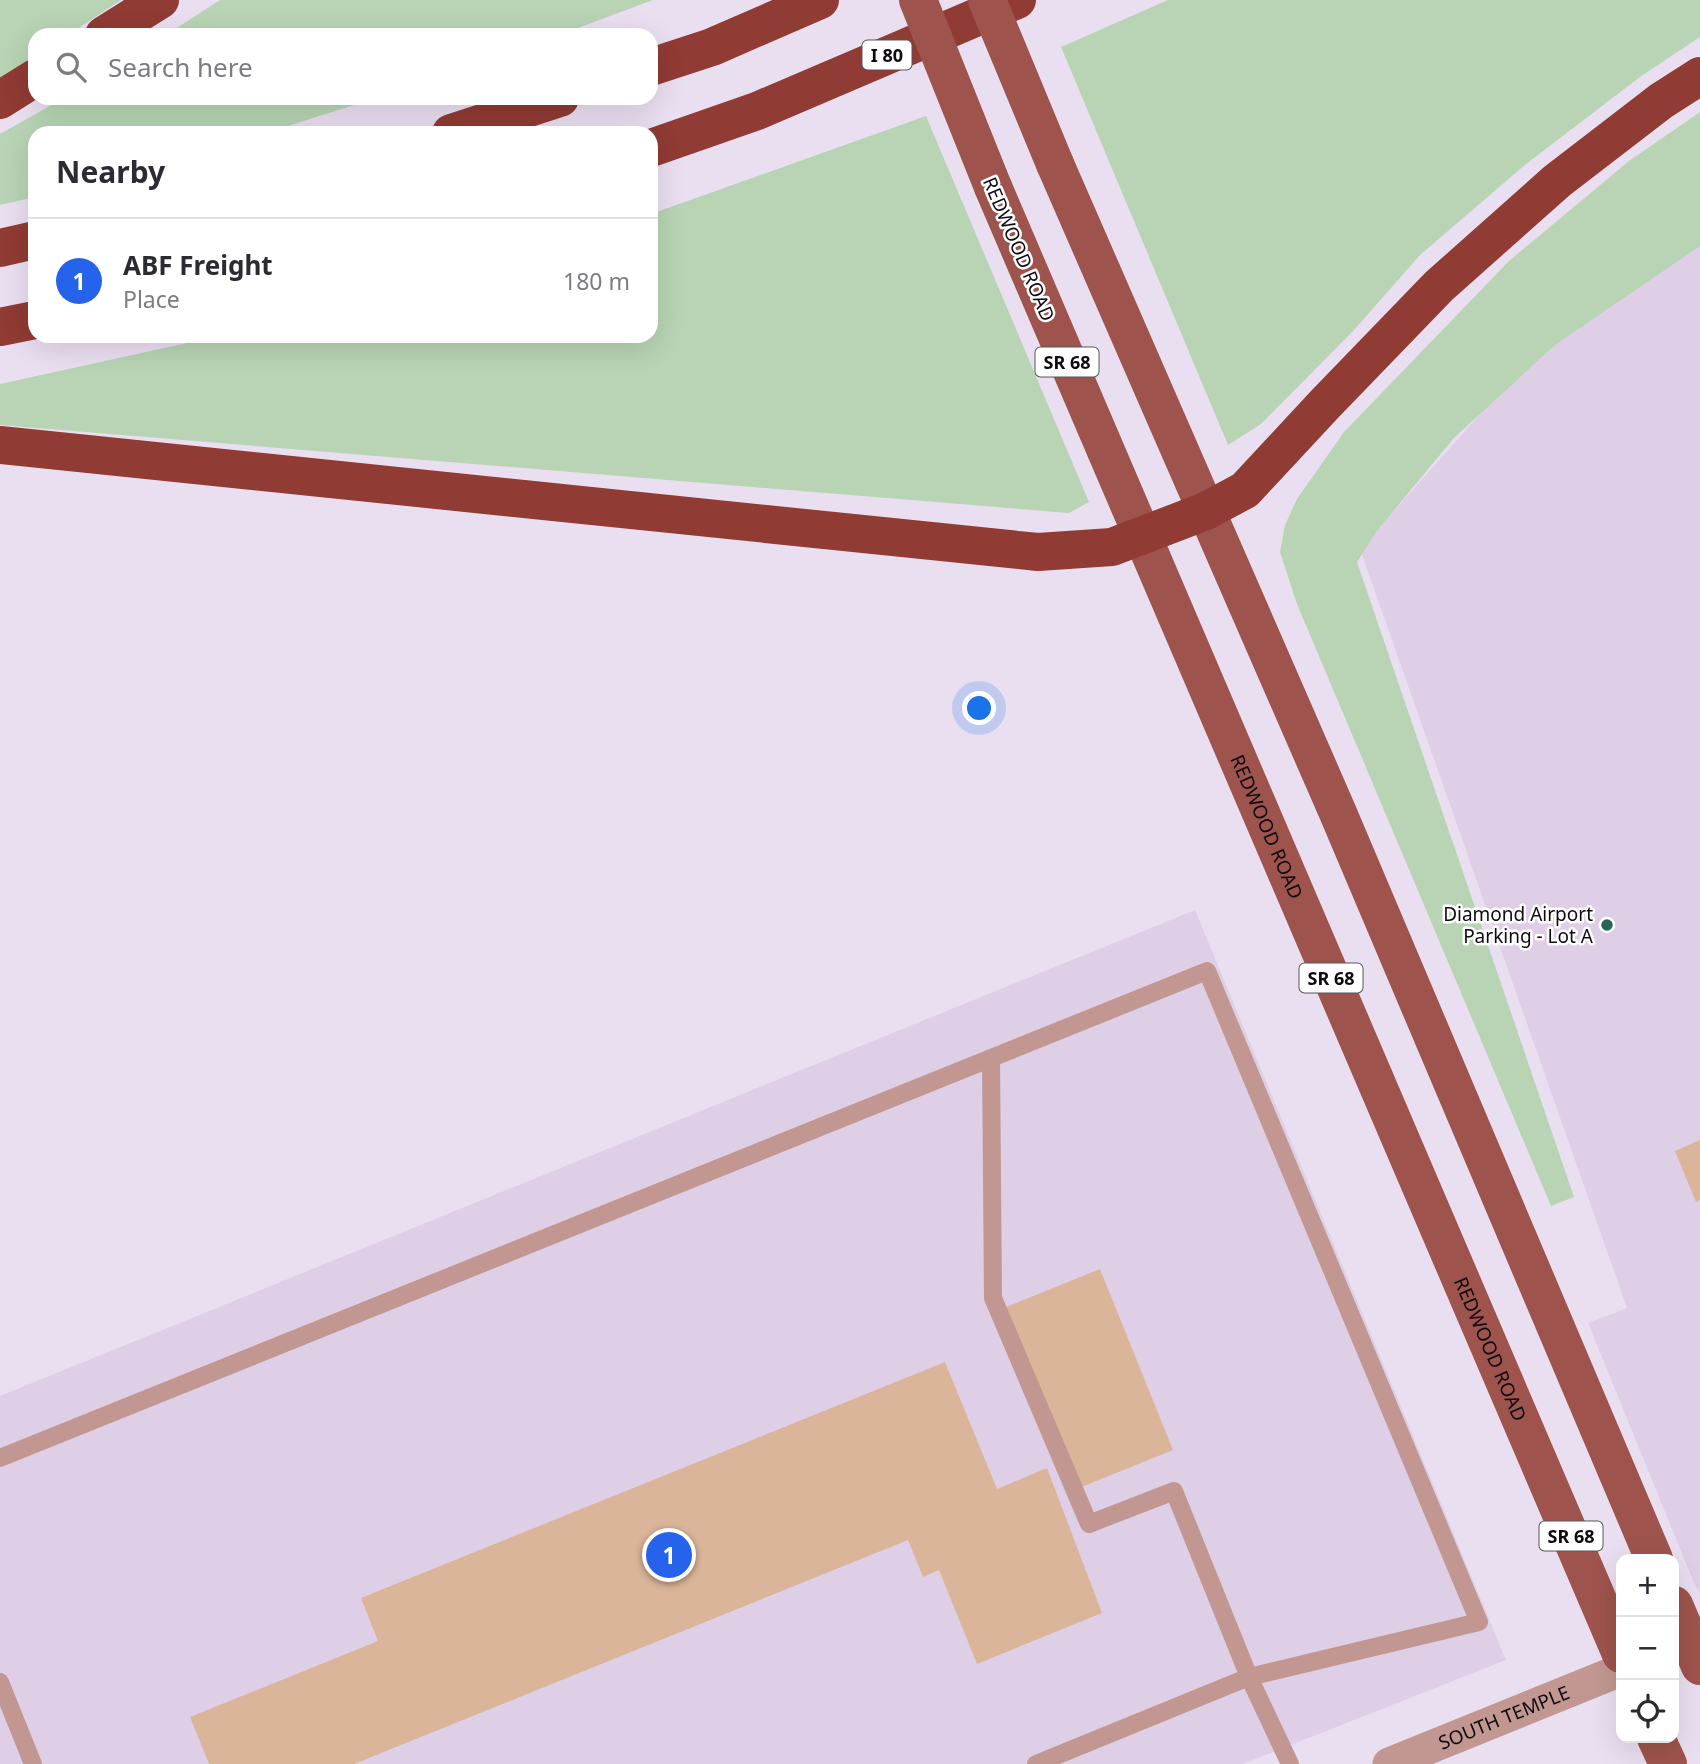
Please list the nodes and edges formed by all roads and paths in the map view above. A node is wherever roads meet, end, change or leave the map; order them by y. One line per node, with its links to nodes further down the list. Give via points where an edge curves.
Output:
1 (160, 0): 7 (highway)
2 (820, 0): 8 (highway, via 712,47)
3 (918, 0): 22 (main road, REDWOOD ROAD / SR 68, bridge)
4 (987, 0): 21 (main road, bridge)
5 (1017, 0): 13 (highway, I 80)
6 (1036, 0): 13 (highway)
7 (115, 28)
8 (658, 65)
9 (1700, 76): 21 (highway, via 1661,100 1547,190 1439,286 1253,483)
10 (28, 82): 11 (highway)
11 (0, 100)
12 (538, 105): 14 (highway)
13 (757, 111): 15 (highway, I 80)
14 (473, 126)
15 (658, 146)
16 (28, 242): 17 (highway)
17 (0, 248)
18 (28, 321): 19 (highway)
19 (0, 327)
20 (0, 446): 22 (highway, via 1038,551 1112,547)
21 (1206, 511): 22 (highway); 25 (main road)
22 (1142, 538): 27 (main road, REDWOOD ROAD / SR 68)
23 (990, 1059): 24 (lane); 30 (lane, via 993,1298 998,1311 1089,1524 1174,1491); 30 (lane, via 1207,971 1479,1622)
24 (0, 1458)
25 (1652, 1554)
26 (1679, 1617): 28 (main road)
27 (1616, 1642)
28 (1691, 1650)
29 (1616, 1673): 36 (street, SOUTH TEMPLE)
30 (1249, 1677): 34 (lane); 35 (lane)
31 (0, 1682): 33 (lane)
32 (1659, 1743): 37 (main road)
33 (33, 1764)
34 (1036, 1764)
35 (1290, 1764)
36 (1389, 1764)
37 (1668, 1764)

